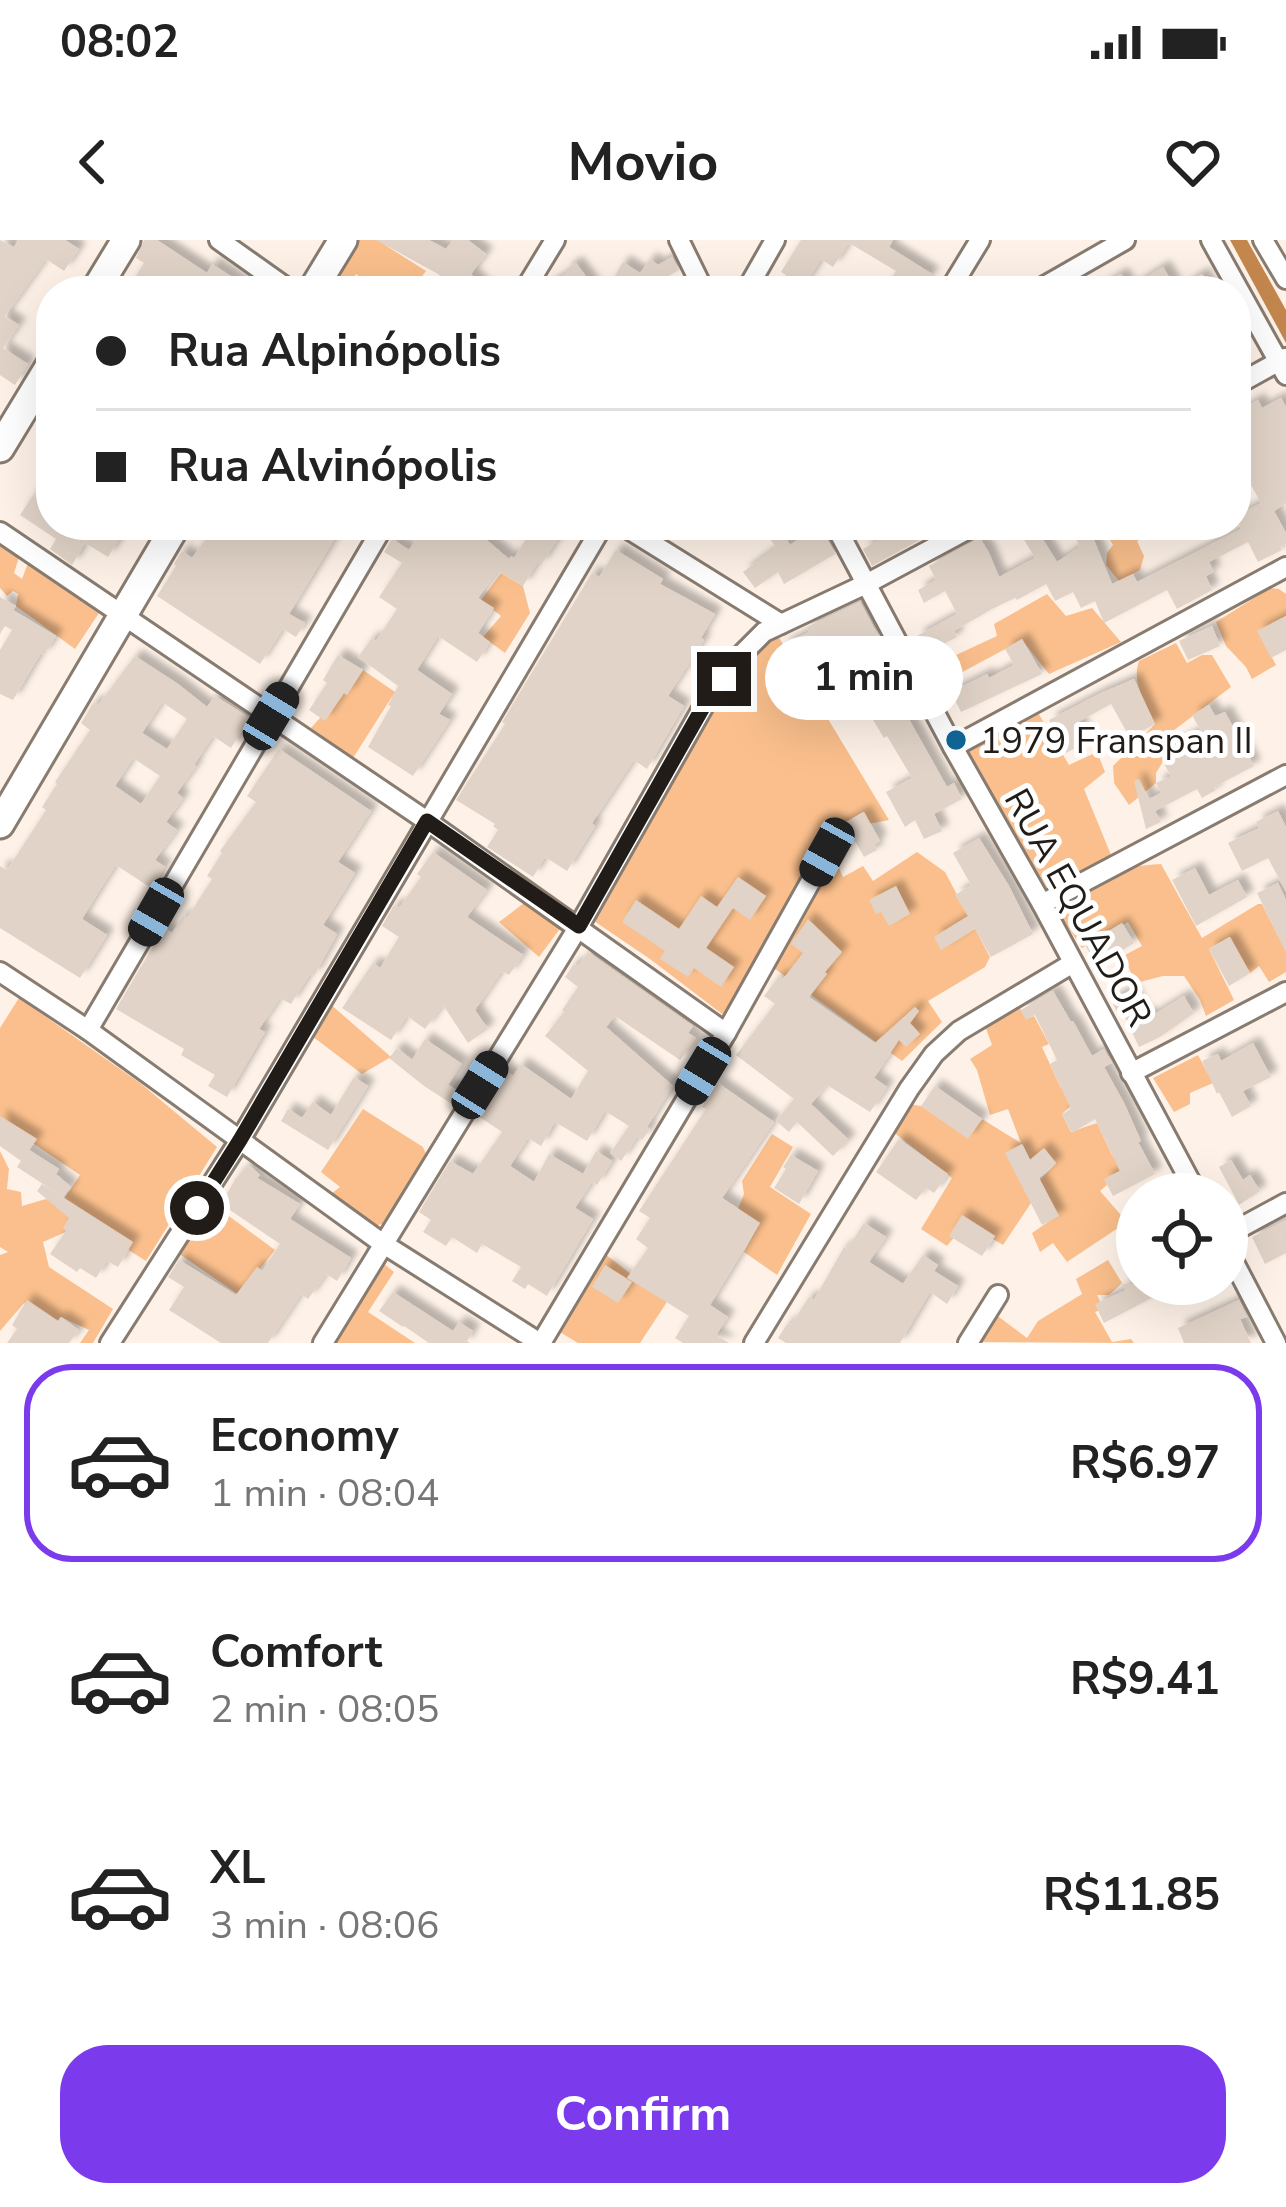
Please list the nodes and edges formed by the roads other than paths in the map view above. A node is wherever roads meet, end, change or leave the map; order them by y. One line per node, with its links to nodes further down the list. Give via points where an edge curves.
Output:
1 (126, 240): 11 (main road)
2 (218, 240): 12 (street)
3 (343, 240): 13 (main road)
4 (555, 240): 14 (street)
5 (679, 240): 15 (street)
6 (775, 240): 16 (street)
7 (980, 240): 17 (street)
8 (1125, 240): 18 (street)
9 (1210, 240): 19 (street)
10 (1263, 240): 20 (street)
11 (104, 276)
12 (270, 276)
13 (321, 276)
14 (533, 276)
15 (697, 276)
16 (755, 276)
17 (958, 276)
18 (1062, 276)
19 (1231, 276)
20 (1286, 279)
21 (1251, 309): 22 (street)
22 (1284, 365): 23 (street)
23 (1251, 379)
24 (36, 389): 25 (main road)
25 (0, 448)
26 (0, 532): 35 (street)
27 (167, 540): 35 (main road)
28 (375, 540): 37 (street)
29 (594, 540): 40 (street)
30 (646, 540): 36 (street)
31 (844, 540): 34 (street, RUA EQUADOR)
32 (948, 540): 34 (street)
33 (1286, 567): 38 (street)
34 (868, 583): 36 (street); 38 (street, RUA EQUADOR)
35 (124, 615): 37 (street); 41 (main road)
36 (781, 624): 44 (street, via 741,655 706,702)
37 (271, 716): 40 (street); 48 (street)
38 (953, 747): 43 (street, RUA EQUADOR)
39 (1286, 776): 43 (street)
40 (427, 821): 44 (street); 51 (street)
41 (0, 824)
42 (827, 852): 49 (street)
43 (1042, 904): 45 (street, RUA EQUADOR)
44 (579, 926): 49 (street); 55 (street)
45 (1073, 964): 50 (street, RUA EQUADOR); 61 (street, via 934,1054)
46 (0, 973): 48 (street)
47 (1286, 992): 50 (street)
48 (88, 1030): 51 (street)
49 (726, 1033): 60 (street)
50 (1132, 1073): 52 (street, RUA EQUADOR)
51 (240, 1140): 55 (street); 58 (street)
52 (1186, 1173)
53 (1286, 1203): 54 (street)
54 (1248, 1224)
55 (382, 1243): 59 (street); 60 (street)
56 (1248, 1290): 63 (street)
57 (998, 1295): 62 (street)
58 (110, 1343)
59 (323, 1343)
60 (541, 1343)
61 (754, 1343)
62 (968, 1343)
63 (1276, 1343)

